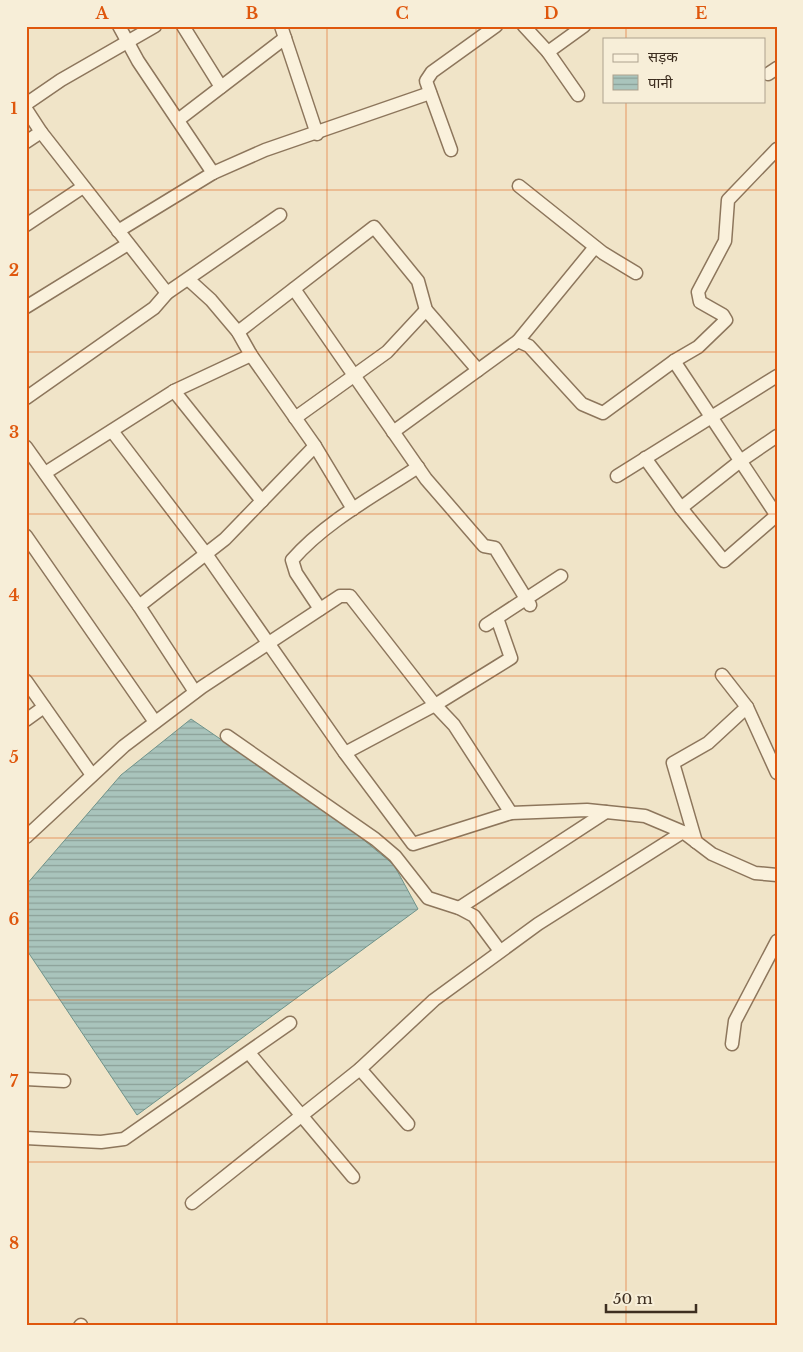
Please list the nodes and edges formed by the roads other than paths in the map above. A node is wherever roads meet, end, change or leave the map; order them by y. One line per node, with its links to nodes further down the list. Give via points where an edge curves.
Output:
1 (119, 26): 8 (street)
2 (155, 26): 8 (street)
3 (183, 26): 10 (street)
4 (496, 26): 11 (street, via 432,72 426,82)
5 (524, 26): 9 (street)
6 (584, 26): 9 (street)
7 (283, 32): 10 (street); 17 (street)
8 (128, 42): 13 (street); 15 (street)
9 (548, 52): 12 (street)
10 (221, 87): 15 (street)
11 (430, 93): 17 (street); 20 (street)
12 (578, 95)
13 (26, 104)
14 (26, 109): 16 (street)
15 (178, 120): 21 (street)
16 (41, 132): 18 (street); 23 (street)
17 (317, 134): 21 (street, via 265,150)
18 (26, 142)
19 (777, 149): 38 (street, via 728,200 725,241 698,292 700,302 726,320 698,347)
20 (450, 150)
21 (213, 173): 26 (street)
22 (519, 186): 28 (street)
23 (83, 187): 25 (street); 26 (street)
24 (280, 215): 30 (street)
25 (26, 225)
26 (118, 230): 27 (street)
27 (128, 244): 32 (street); 33 (street)
28 (595, 247): 29 (street); 36 (street)
29 (636, 273)
30 (189, 280): 32 (street); 35 (street)
31 (294, 289): 34 (street, via 374,226 418,281); 35 (street); 40 (street)
32 (167, 293): 43 (street, via 154,308)
33 (26, 307)
34 (426, 310): 39 (street); 40 (street, via 387,352)
35 (238, 332): 37 (street)
36 (518, 341): 38 (street, via 529,346 582,404 603,414); 39 (street)
37 (251, 355): 42 (street); 45 (street)
38 (674, 361): 44 (street)
39 (478, 370): 47 (street)
40 (353, 376): 45 (street); 47 (street)
41 (777, 376): 44 (street)
42 (174, 390): 46 (street); 56 (street)
43 (26, 398)
44 (710, 416): 51 (street); 52 (street)
45 (295, 418): 49 (street)
46 (112, 431): 54 (street); 61 (street)
47 (393, 432): 53 (street)
48 (777, 436): 52 (street)
49 (314, 446): 56 (street); 58 (street)
50 (26, 447): 54 (street)
51 (645, 458): 55 (street); 57 (street)
52 (739, 462): 57 (street); 59 (street)
53 (418, 467): 58 (street); 63 (street, via 484,546 495,548)
54 (45, 473): 64 (street)
55 (617, 476)
56 (262, 501): 61 (street)
57 (681, 508): 59 (street, via 724,562)
58 (353, 509): 65 (street, via 292,560 296,573)
59 (777, 515)
60 (26, 536): 76 (street)
61 (206, 554): 64 (street); 68 (street)
62 (561, 576): 63 (street)
63 (528, 602): 66 (street)
64 (139, 606): 71 (street)
65 (320, 608): 68 (street); 72 (street, via 340,596 350,596)
66 (498, 618): 67 (street); 72 (street, via 511,658)
67 (486, 625)
68 (268, 643): 71 (street); 78 (street)
69 (722, 674): 74 (street)
70 (26, 681): 73 (street)
71 (195, 692): 76 (street)
72 (435, 705): 78 (street); 82 (street, via 454,725)
73 (44, 707): 75 (street); 80 (street)
74 (747, 707): 79 (street); 85 (street, via 708,743 673,763)
75 (26, 720)
76 (155, 722): 80 (street)
77 (227, 736): 87 (street, via 375,839 395,856 428,898)
78 (345, 753): 82 (street, via 413,844)
79 (777, 773)
80 (92, 774): 84 (street)
81 (606, 812): 82 (street); 83 (street, via 646,816); 87 (street)
82 (511, 813)
83 (683, 832): 85 (street); 89 (street)
84 (26, 837)
85 (696, 842): 86 (street, via 712,854 755,873)
86 (777, 875)
87 (459, 908): 89 (street, via 474,916)
88 (777, 942): 91 (street, via 735,1022)
89 (500, 951): 93 (street, via 434,1000)
90 (290, 1023): 92 (street)
91 (732, 1044)
92 (249, 1053): 96 (street); 98 (street, via 124,1139 101,1142)
93 (360, 1069): 96 (street); 97 (street)
94 (26, 1079): 95 (street)
95 (64, 1081)
96 (302, 1115): 99 (street); 100 (street)
97 (408, 1124)
98 (26, 1138)
99 (353, 1177)
100 (192, 1203)

